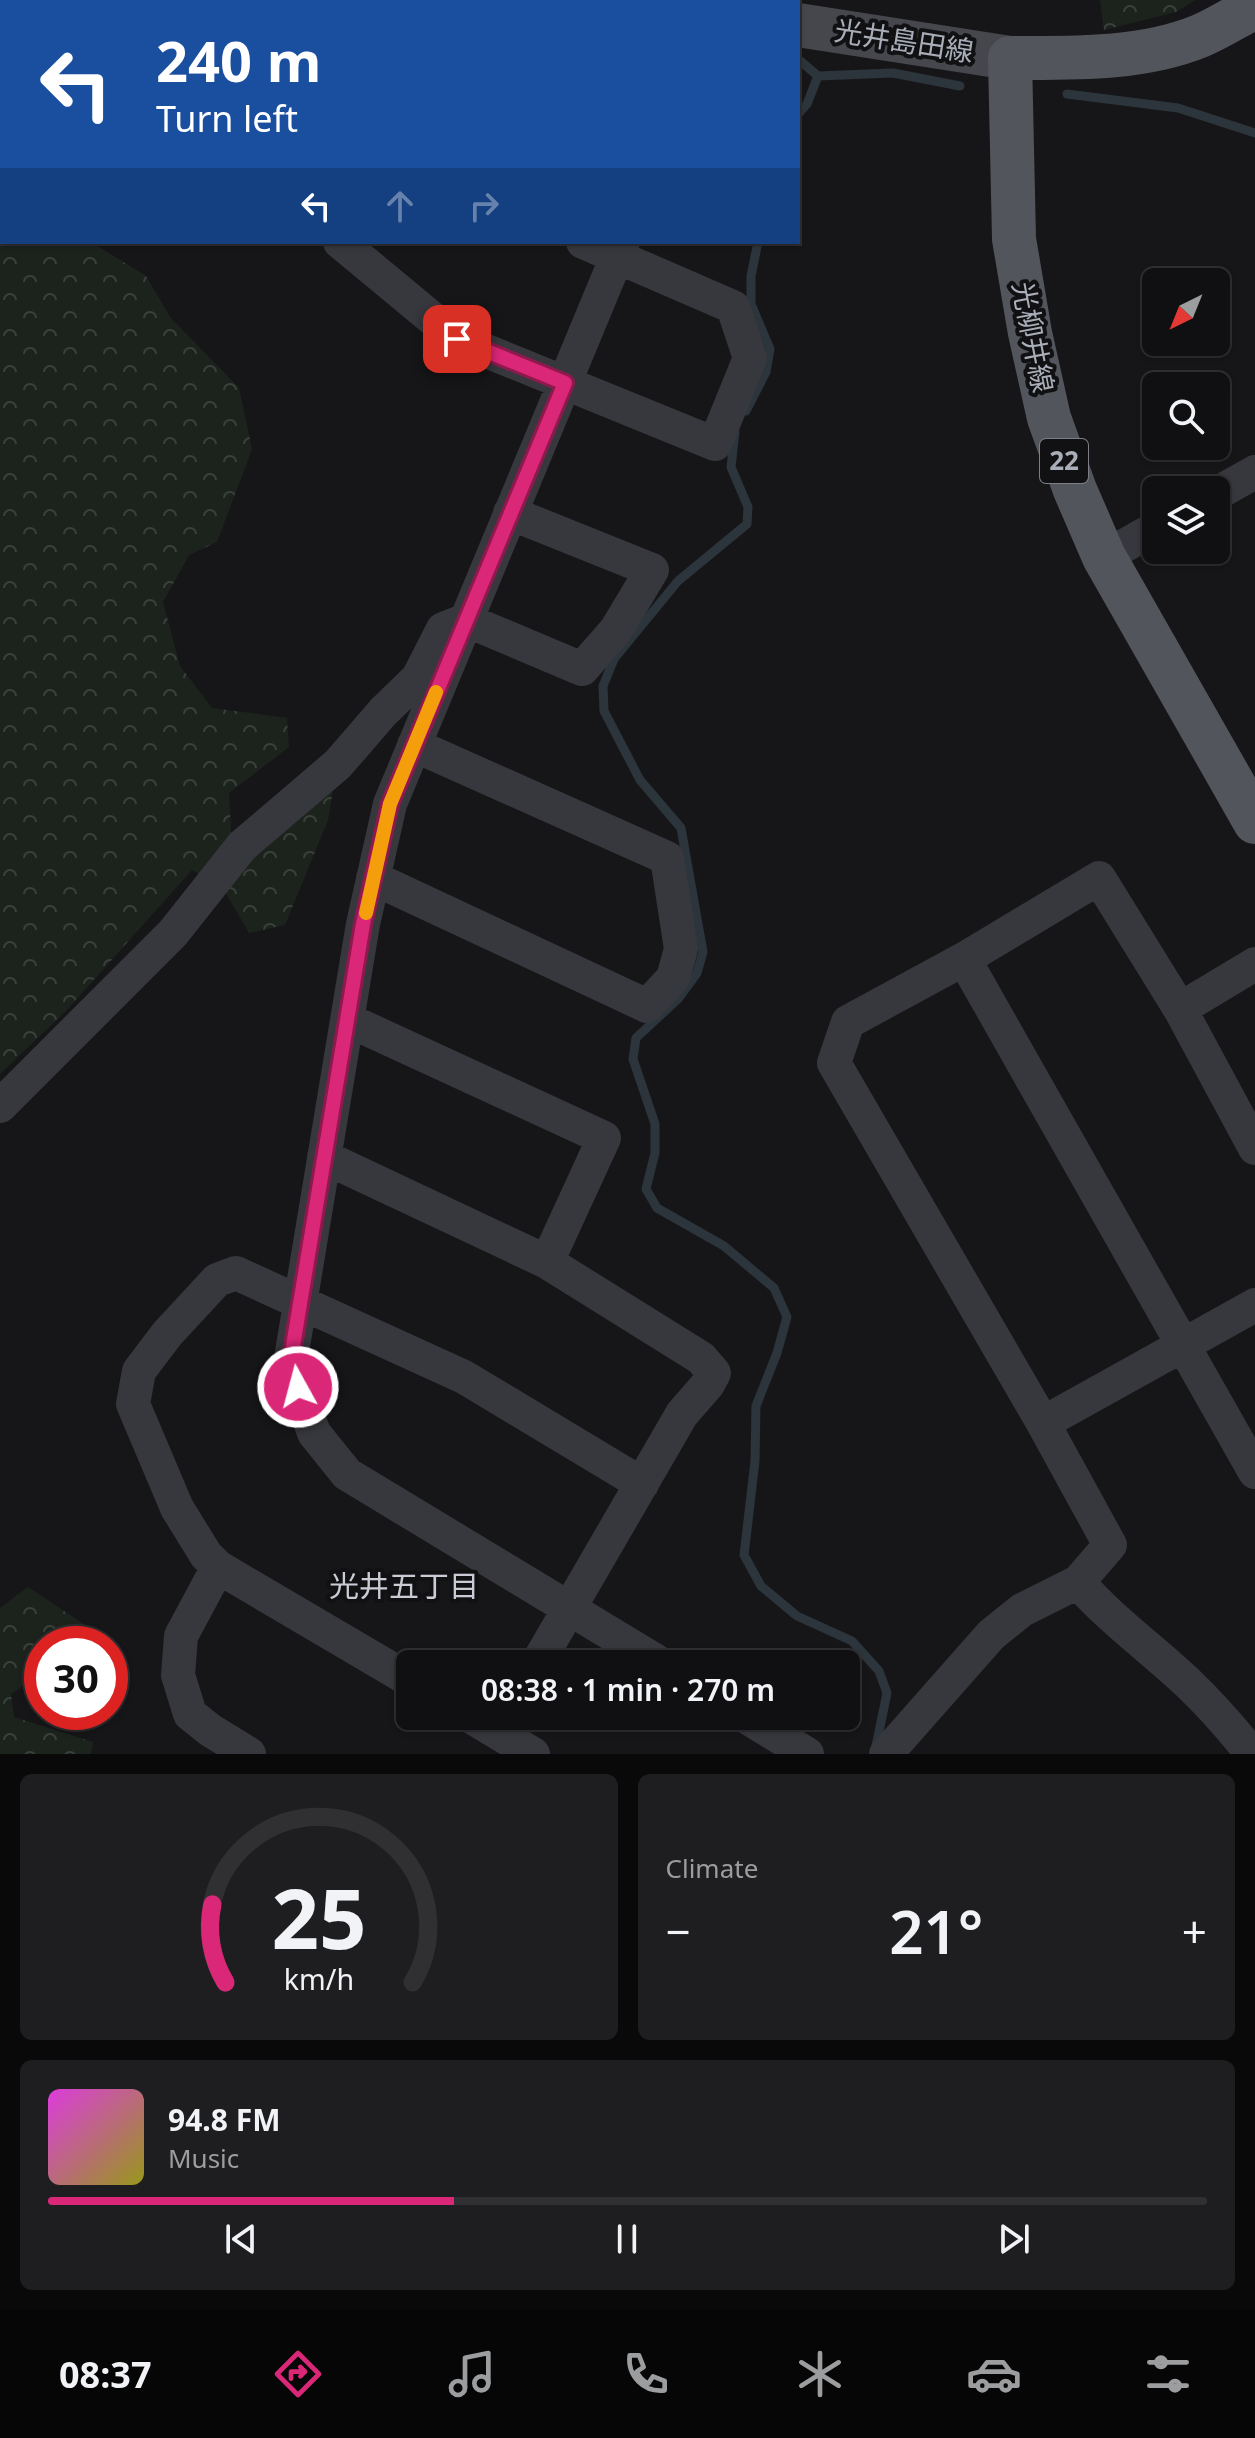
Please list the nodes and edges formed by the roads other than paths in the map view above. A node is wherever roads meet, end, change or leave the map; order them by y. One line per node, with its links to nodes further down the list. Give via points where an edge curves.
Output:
1 (1255, 7): 3 (main road, via 1201,35 1155,50)
2 (800, 25): 3 (main road, 光井島田線)
3 (1010, 58): 12 (main road, 光柳井線 / 22, via 1014,239 1030,333 1049,418)
4 (342, 244): 7 (street, via 457,339)
5 (594, 244): 6 (street)
6 (620, 249): 7 (street); 7 (street, via 733,307 750,358 715,444)
7 (565, 383): 10 (street)
8 (1255, 472): 9 (street)
9 (1230, 486)
10 (510, 513): 13 (street); 13 (street, via 652,570 616,630 582,669)
11 (1142, 536): 12 (street)
12 (1104, 557): 15 (main road, 光柳井線 / 22)
13 (466, 620): 14 (street); 21 (street, via 443,629 418,678 338,764 242,846 173,933)
14 (414, 745): 16 (street, via 390,804); 16 (street, via 667,858 681,949 673,978 647,1006)
15 (1255, 822)
16 (373, 878): 20 (street)
17 (964, 959): 19 (street, via 1099,878); 27 (street); 28 (street, via 848,1022 834,1063)
18 (1255, 964): 19 (street)
19 (1180, 1009): 22 (street)
20 (348, 1024): 23 (street); 24 (street, via 604,1138)
21 (0, 1106)
22 (1255, 1148)
23 (324, 1157): 24 (street); 25 (street)
24 (547, 1262): 30 (street, via 701,1358 714,1373 682,1414)
25 (300, 1301): 30 (street, via 464,1377); 31 (street, via 236,1273 217,1280 139,1371 133,1404 177,1508); 33 (street, via 292,1352 298,1387 314,1433 347,1474)
26 (1255, 1305): 27 (street)
27 (1185, 1346): 28 (street); 29 (street)
28 (1043, 1423): 32 (street, via 1110,1545)
29 (1255, 1472)
30 (642, 1484): 33 (street)
31 (218, 1567): 36 (street); 39 (street, via 181,1636 178,1675 190,1714)
32 (1078, 1582): 42 (street, via 1022,1610 991,1635); 43 (street, via 1225,1720)
33 (570, 1608): 34 (street); 35 (street)
34 (545, 1650)
35 (638, 1650)
36 (396, 1672)
37 (490, 1730): 40 (street)
38 (768, 1730): 41 (street)
39 (249, 1754)
40 (533, 1754)
41 (807, 1754)
42 (886, 1754)
43 (1252, 1754)

